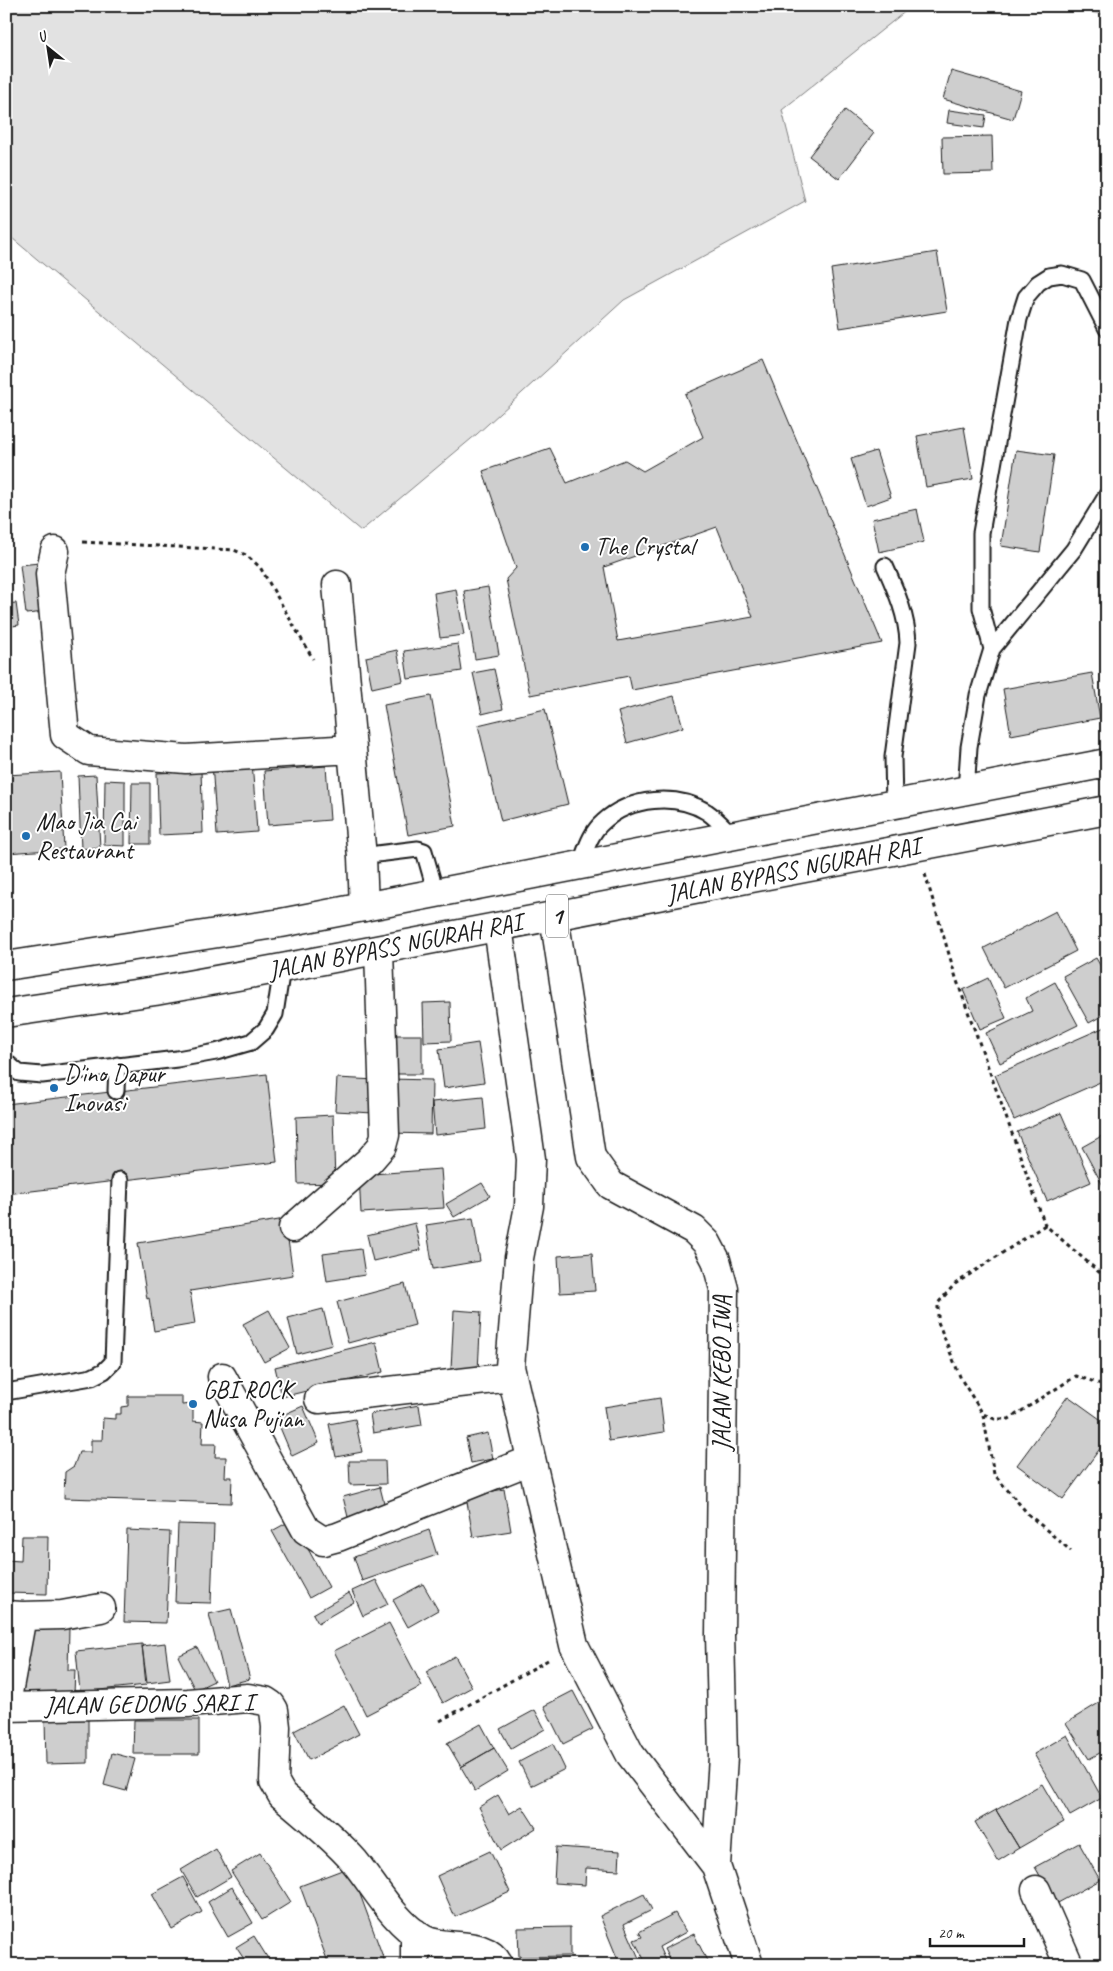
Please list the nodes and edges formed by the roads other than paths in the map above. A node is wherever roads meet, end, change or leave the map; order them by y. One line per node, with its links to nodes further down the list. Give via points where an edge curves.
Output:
1 (1107, 329): 6 (lane, via 1082,280 1062,274 1049,276 1026,297 1019,319 981,533 981,608)
2 (1107, 495): 6 (lane, via 1074,549)
3 (55, 552): 7 (main road, via 50,574 65,735 89,751 186,758)
4 (885, 566): 10 (lane, via 907,624 908,643 893,757)
5 (337, 584): 7 (main road)
6 (992, 649): 9 (lane, via 978,695)
7 (352, 749): 16 (main road)
8 (1107, 764): 9 (main road, JALAN BYPASS NGURAH RAI / 1)
9 (966, 791): 10 (main road, JALAN BYPASS NGURAH RAI / 1)
10 (894, 805): 12 (main road, JALAN BYPASS NGURAH RAI / 1)
11 (1107, 810): 17 (main road, JALAN BYPASS NGURAH RAI / 1)
12 (733, 836): 14 (main road, JALAN BYPASS NGURAH RAI / 1); 14 (lane, via 708,813 685,802 664,799 640,803 603,821 590,838)
13 (377, 854): 15 (lane, via 424,851)
14 (580, 865): 15 (main road, JALAN BYPASS NGURAH RAI / 1)
15 (436, 893): 16 (main road, JALAN BYPASS NGURAH RAI / 1)
16 (364, 907): 20 (main road, JALAN BYPASS NGURAH RAI / 1)
17 (554, 916): 18 (main road, JALAN BYPASS NGURAH RAI / 1); 36 (main road, JALAN KEBO IWA, via 591,1157 611,1185 694,1230 716,1260 724,1289 720,1635 724,1756)
18 (498, 927): 19 (main road, JALAN BYPASS NGURAH RAI / 1); 29 (main road, JALAN KEBO IWA, via 531,1159 529,1206 519,1258 510,1367)
19 (379, 950): 21 (main road, JALAN BYPASS NGURAH RAI / 1); 27 (main road, via 385,1135 382,1146)
20 (6, 966)
21 (282, 968): 22 (main road, JALAN BYPASS NGURAH RAI / 1); 24 (lane, via 275,1014 251,1042 177,1059)
22 (6, 1013)
23 (6, 1062): 24 (lane, via 20,1073 42,1075)
24 (117, 1065): 25 (lane)
25 (116, 1091)
26 (120, 1180): 30 (lane, via 112,1362 92,1377)
27 (293, 1228)
28 (222, 1377): 32 (main road, via 306,1530 323,1541)
29 (512, 1377): 31 (main road); 32 (main road, JALAN KEBO IWA)
30 (6, 1392)
31 (319, 1400)
32 (531, 1460): 36 (main road, JALAN KEBO IWA, via 574,1645 630,1754)
33 (101, 1608): 34 (main road, via 62,1615)
34 (14, 1616): 35 (main road)
35 (6, 1705): 38 (main road, JALAN GEDONG SARI I, via 188,1703 248,1698 265,1701 274,1710 274,1781 282,1795 354,1861)
36 (716, 1866): 41 (main road, JALAN KEBO IWA)
37 (1036, 1890): 42 (main road)
38 (414, 1933): 39 (main road); 40 (main road, JALAN GEDONG SARI I, via 440,1944 482,1949 495,1957)
39 (415, 1965)
40 (499, 1965)
41 (749, 1965)
42 (1069, 1965)

